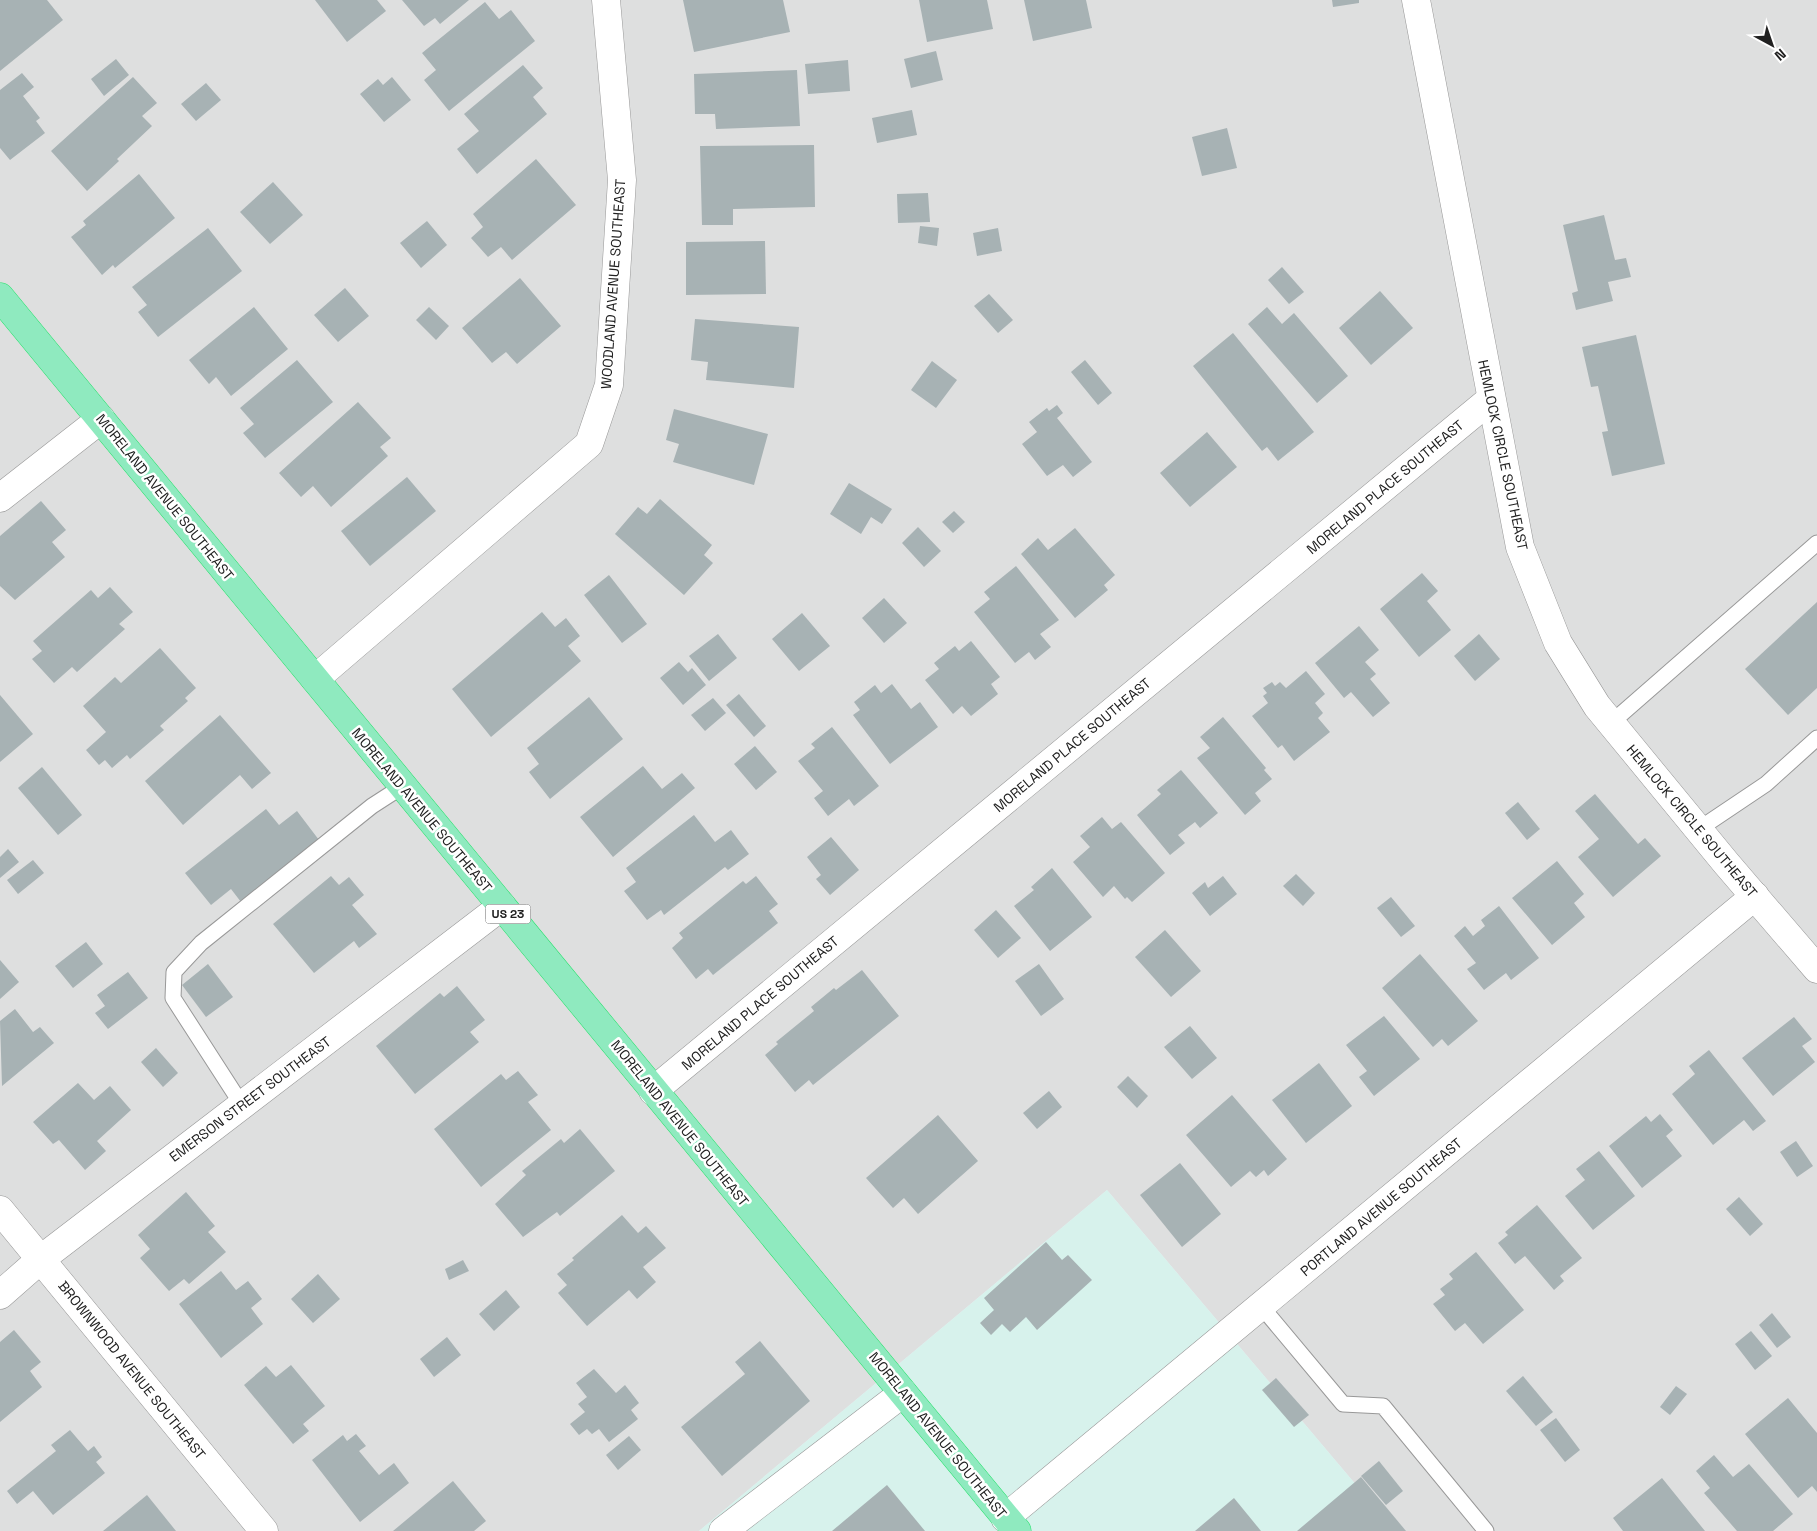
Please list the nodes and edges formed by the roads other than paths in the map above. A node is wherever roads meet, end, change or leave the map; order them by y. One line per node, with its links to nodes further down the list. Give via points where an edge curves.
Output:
1 (606, 0): 8 (street, WOODLAND AVENUE SOUTHEAST, via 622,180 609,384 589,444)
2 (1416, 0): 4 (street, HEMLOCK CIRCLE SOUTHEAST)
3 (0, 297): 5 (highway, MORELAND AVENUE SOUTHEAST / US 23)
4 (1491, 399): 9 (street, HEMLOCK CIRCLE SOUTHEAST, via 1520,547 1558,643); 16 (street, MORELAND PLACE SOUTHEAST)
5 (101, 419): 6 (street); 8 (highway, MORELAND AVENUE SOUTHEAST / US 23)
6 (0, 498)
7 (1817, 543): 9 (lane)
8 (315, 679): 11 (highway, MORELAND AVENUE SOUTHEAST / US 23)
9 (1611, 723): 12 (street, HEMLOCK CIRCLE SOUTHEAST)
10 (1817, 738): 12 (lane, via 1766,784)
11 (403, 786): 14 (highway, MORELAND AVENUE SOUTHEAST / US 23); 17 (lane, via 372,806 201,943 174,972 173,998)
12 (1699, 829): 13 (street, HEMLOCK CIRCLE SOUTHEAST)
13 (1756, 896): 15 (street, HEMLOCK CIRCLE SOUTHEAST); 21 (street, PORTLAND AVENUE SOUTHEAST)
14 (502, 906): 16 (highway, MORELAND AVENUE SOUTHEAST / US 23); 17 (street, EMERSON STREET SOUTHEAST)
15 (1817, 969)
16 (653, 1090): 22 (highway, MORELAND AVENUE SOUTHEAST / US 23)
17 (242, 1105): 19 (street, EMERSON STREET SOUTHEAST)
18 (0, 1210): 19 (street, BROWNWOOD AVENUE SOUTHEAST)
19 (41, 1259): 20 (street, EMERSON STREET SOUTHEAST); 24 (street, BROWNWOOD AVENUE SOUTHEAST)
20 (0, 1295)
21 (1261, 1306): 23 (street, PORTLAND AVENUE SOUTHEAST); 26 (lane, via 1343,1404 1383,1406)
22 (903, 1393): 23 (highway, MORELAND AVENUE SOUTHEAST / US 23); 25 (street)
23 (1011, 1524)
24 (264, 1531)
25 (723, 1531)
26 (1486, 1531)

